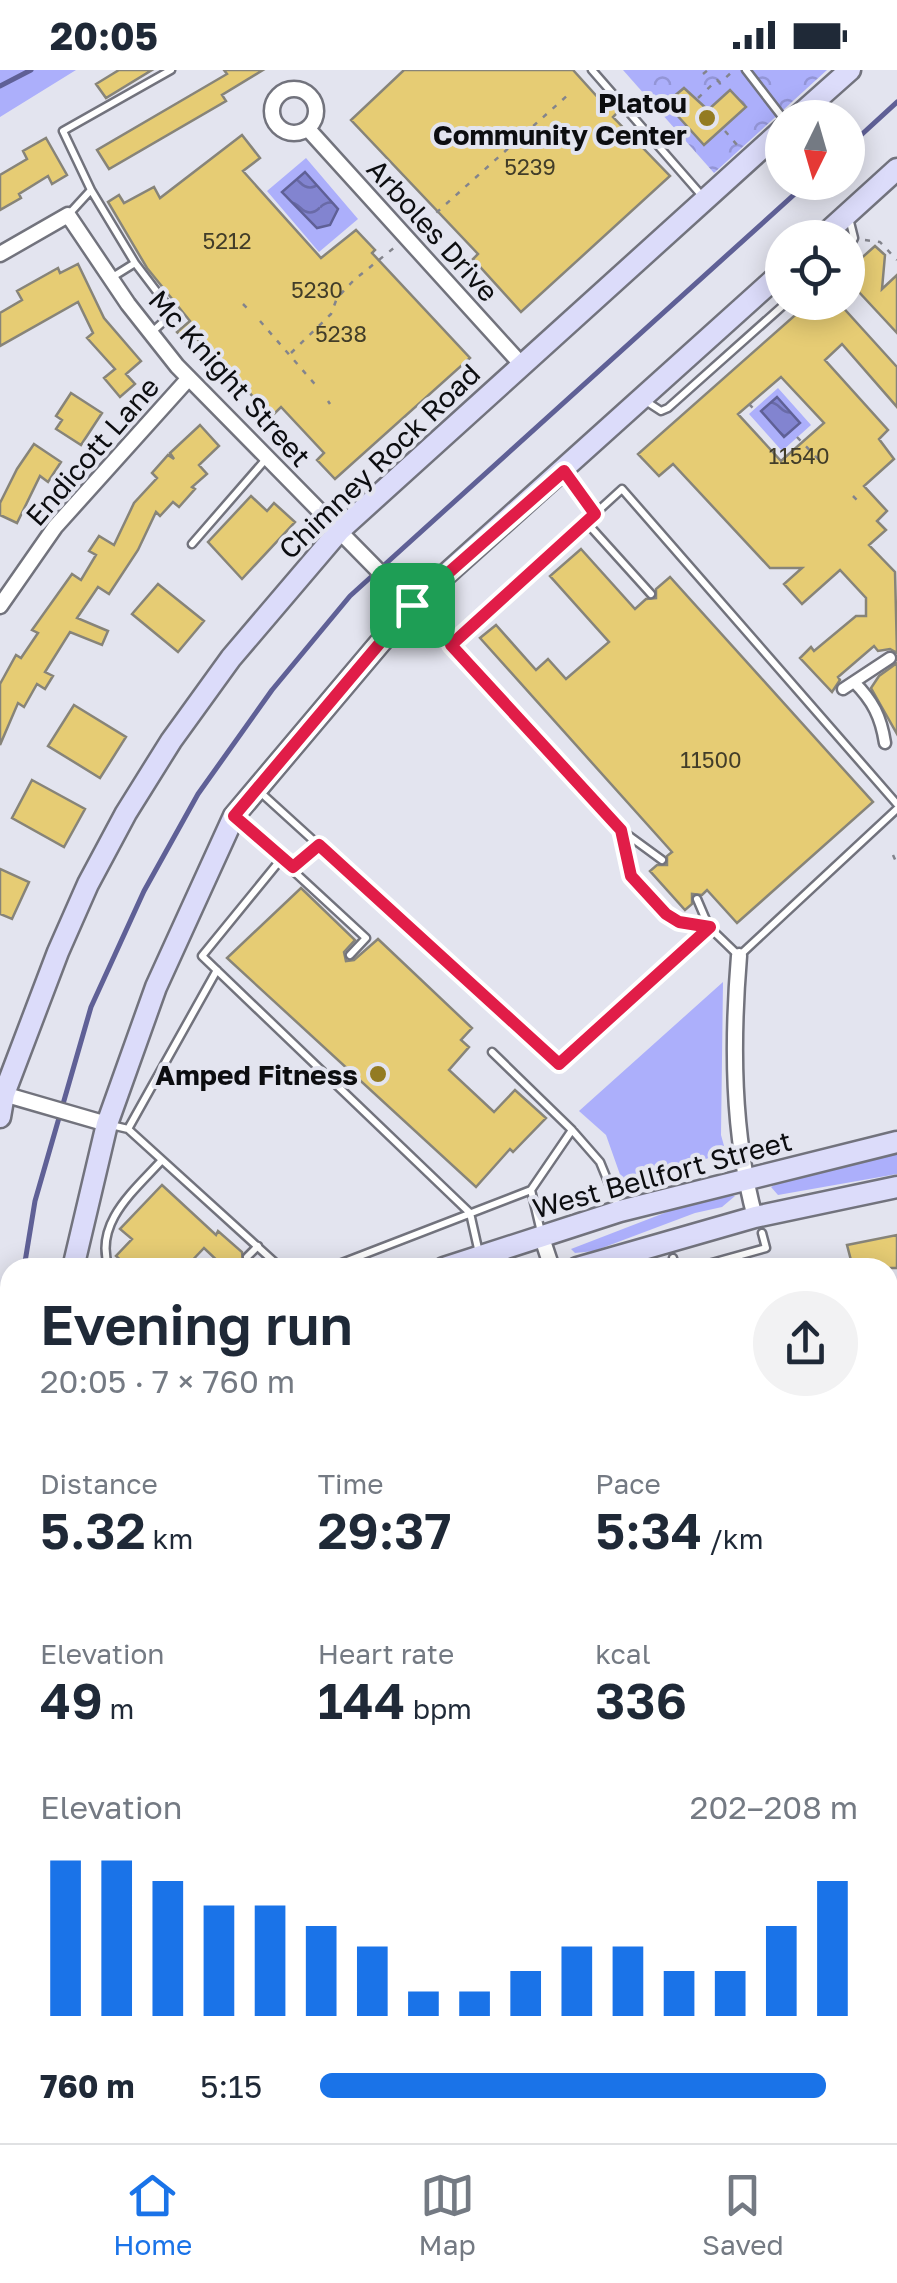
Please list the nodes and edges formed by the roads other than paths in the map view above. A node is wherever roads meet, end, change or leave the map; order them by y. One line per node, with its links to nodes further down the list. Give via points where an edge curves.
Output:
1 (171, 70): 10 (lane, via 63,131)
2 (592, 70): 11 (lane)
3 (746, 70): 5 (lane)
4 (850, 70): 6 (main road)
5 (769, 100)
6 (816, 100)
7 (308, 129): 22 (street, Arboles Drive)
8 (765, 145): 11 (main road, Chimney Rock Road)
9 (897, 169): 12 (main road)
10 (91, 190): 13 (lane); 17 (lane)
11 (705, 200): 22 (main road, Chimney Rock Road)
12 (848, 214): 14 (main road); 15 (lane)
13 (68, 215): 16 (street); 18 (street, Mc Knight Street)
14 (842, 220)
15 (850, 220)
16 (0, 254)
17 (136, 263): 18 (lane); 21 (lane, via 173,313)
18 (110, 278): 21 (street, Mc Knight Street)
19 (765, 287): 24 (main road)
20 (767, 320): 24 (lane, via 668,408 660,412)
21 (151, 332): 23 (street, Mc Knight Street)
22 (521, 364): 29 (main road, Chimney Rock Road)
23 (188, 378): 25 (street, Mc Knight Street); 33 (street, Endicott Lane, via 55,527)
24 (642, 399): 26 (main road)
25 (267, 458): 29 (street, Mc Knight Street); 30 (lane)
26 (564, 471): 27 (lane); 32 (main road)
27 (595, 514): 28 (lane); 40 (lane, via 622,490)
28 (586, 522): 31 (lane); 34 (lane)
29 (340, 530): 32 (street, Mc Knight Street); 53 (main road, Chimney Rock Road, via 230,658 126,813 88,884)
30 (192, 544)
31 (651, 594)
32 (412, 605): 34 (lane); 39 (main road)
33 (0, 606)
34 (451, 645): 42 (lane)
35 (890, 658): 36 (street)
36 (854, 682): 37 (street); 38 (street, via 878,712)
37 (844, 689)
38 (885, 743)
39 (257, 789): 41 (main road); 43 (lane)
40 (897, 806): 50 (lane)
41 (234, 816): 44 (lane); 55 (main road, via 156,987)
42 (621, 830): 45 (lane); 48 (lane, via 631,876 666,914)
43 (319, 845): 46 (lane); 48 (lane, via 559,1064)
44 (282, 858): 46 (lane); 51 (lane, via 202,956)
45 (662, 860)
46 (293, 867): 49 (lane, via 366,938)
47 (697, 899): 48 (lane)
48 (710, 927): 50 (lane)
49 (350, 955)
50 (739, 956): 60 (street)
51 (216, 970): 56 (lane); 64 (lane)
52 (492, 1052): 57 (lane)
53 (2, 1094): 54 (main road, Chimney Rock Road); 55 (street)
54 (0, 1116)
55 (107, 1124): 56 (lane); 70 (main road)
56 (128, 1129): 59 (lane)
57 (572, 1130): 62 (lane); 63 (lane, via 600,1162)
58 (897, 1142): 60 (main road, West Bellfort Street)
59 (162, 1160): 67 (lane); 71 (lane, via 116,1210)
60 (744, 1178): 63 (main road, West Bellfort Street); 65 (street)
61 (897, 1186): 65 (main road)
62 (531, 1190): 64 (lane); 66 (lane)
63 (620, 1212): 66 (main road, West Bellfort Street)
64 (470, 1214): 68 (lane); 73 (lane)
65 (759, 1225): 76 (main road); 77 (lane, via 766,1248)
66 (541, 1235): 68 (main road, West Bellfort Street); 75 (street)
67 (258, 1246): 69 (lane); 72 (lane)
68 (480, 1254): 74 (main road, West Bellfort Street)
69 (247, 1257)
70 (75, 1258)
71 (106, 1258)
72 (271, 1258)
73 (355, 1258)
74 (470, 1258)
75 (549, 1258)
76 (619, 1258)
77 (730, 1258)

